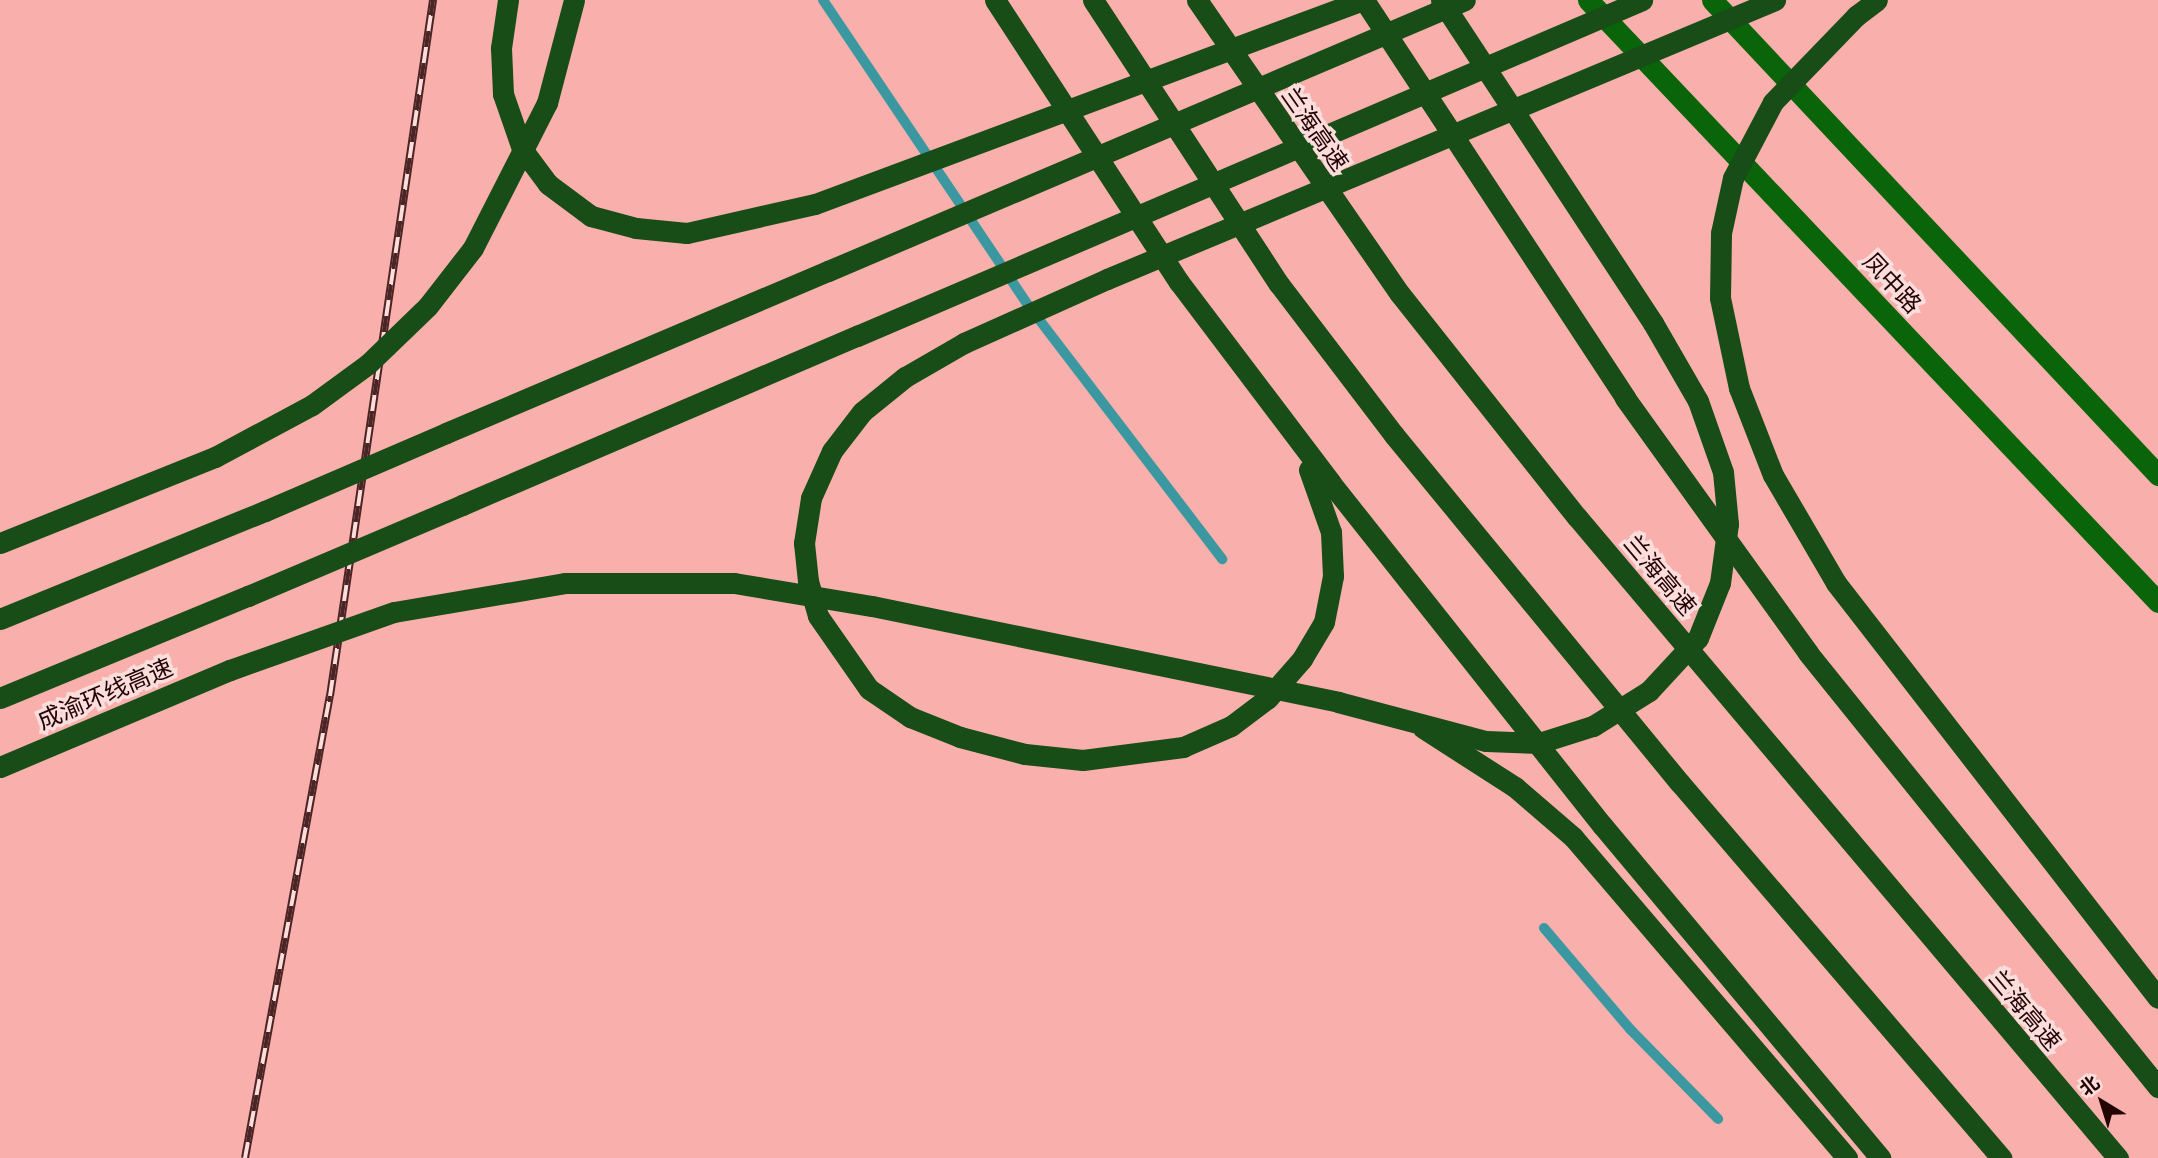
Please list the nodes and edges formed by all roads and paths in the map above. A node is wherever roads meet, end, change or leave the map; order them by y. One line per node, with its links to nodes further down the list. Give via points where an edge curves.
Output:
1 (508, 0): 6 (highway, bridge, via 501,48 503,94 522,149 548,184 591,216 636,228 687,233 814,204)
2 (574, 0): 16 (highway, bridge, via 547,103 466,257 428,306 368,364 312,405 215,457)
3 (995, 0): 14 (highway, via 1089,151)
4 (1093, 0): 26 (highway, via 1279,284 1394,435 1680,783)
5 (1198, 0): 27 (highway, 兰海高速, via 1400,294 1568,507)
6 (1364, 0): 23 (highway, via 1625,398 1808,653)
7 (1441, 0): 20 (highway, bridge, via 1653,323 1698,401 1723,472 1728,524 1720,583 1698,638 1649,691 1593,726 1539,743 1486,741)
8 (1465, 0): 18 (highway, bridge, via 265,511)
9 (1588, 0): 17 (main road, 凤中路)
10 (1642, 0): 19 (highway, bridge)
11 (1712, 0): 15 (main road)
12 (1775, 0): 14 (highway, bridge, via 964,343 905,377 862,412 822,475 804,542 818,616 839,653 869,688 910,717 1025,754 1083,760 1183,747 1231,726 1268,698 1302,659 1324,622 1333,576 1331,532 1321,493 1287,431)
13 (1877, 0): 22 (highway, bridge, via 1773,102 1733,178 1721,233 1720,298 1739,388 1773,475 1836,583)
14 (1225, 343): 25 (highway, via 1602,825)
15 (2158, 475)
16 (0, 543)
17 (2158, 603)
18 (0, 619)
19 (0, 698)
20 (1399, 717): 21 (highway, 成渝环线高速, bridge, via 872,606 734,583 565,583 394,612 230,670); 24 (highway, bridge, via 1471,755 1573,837)
21 (0, 767)
22 (2158, 998)
23 (2158, 1087)
24 (1847, 1158)
25 (1880, 1158)
26 (2001, 1158)
27 (2118, 1158)

